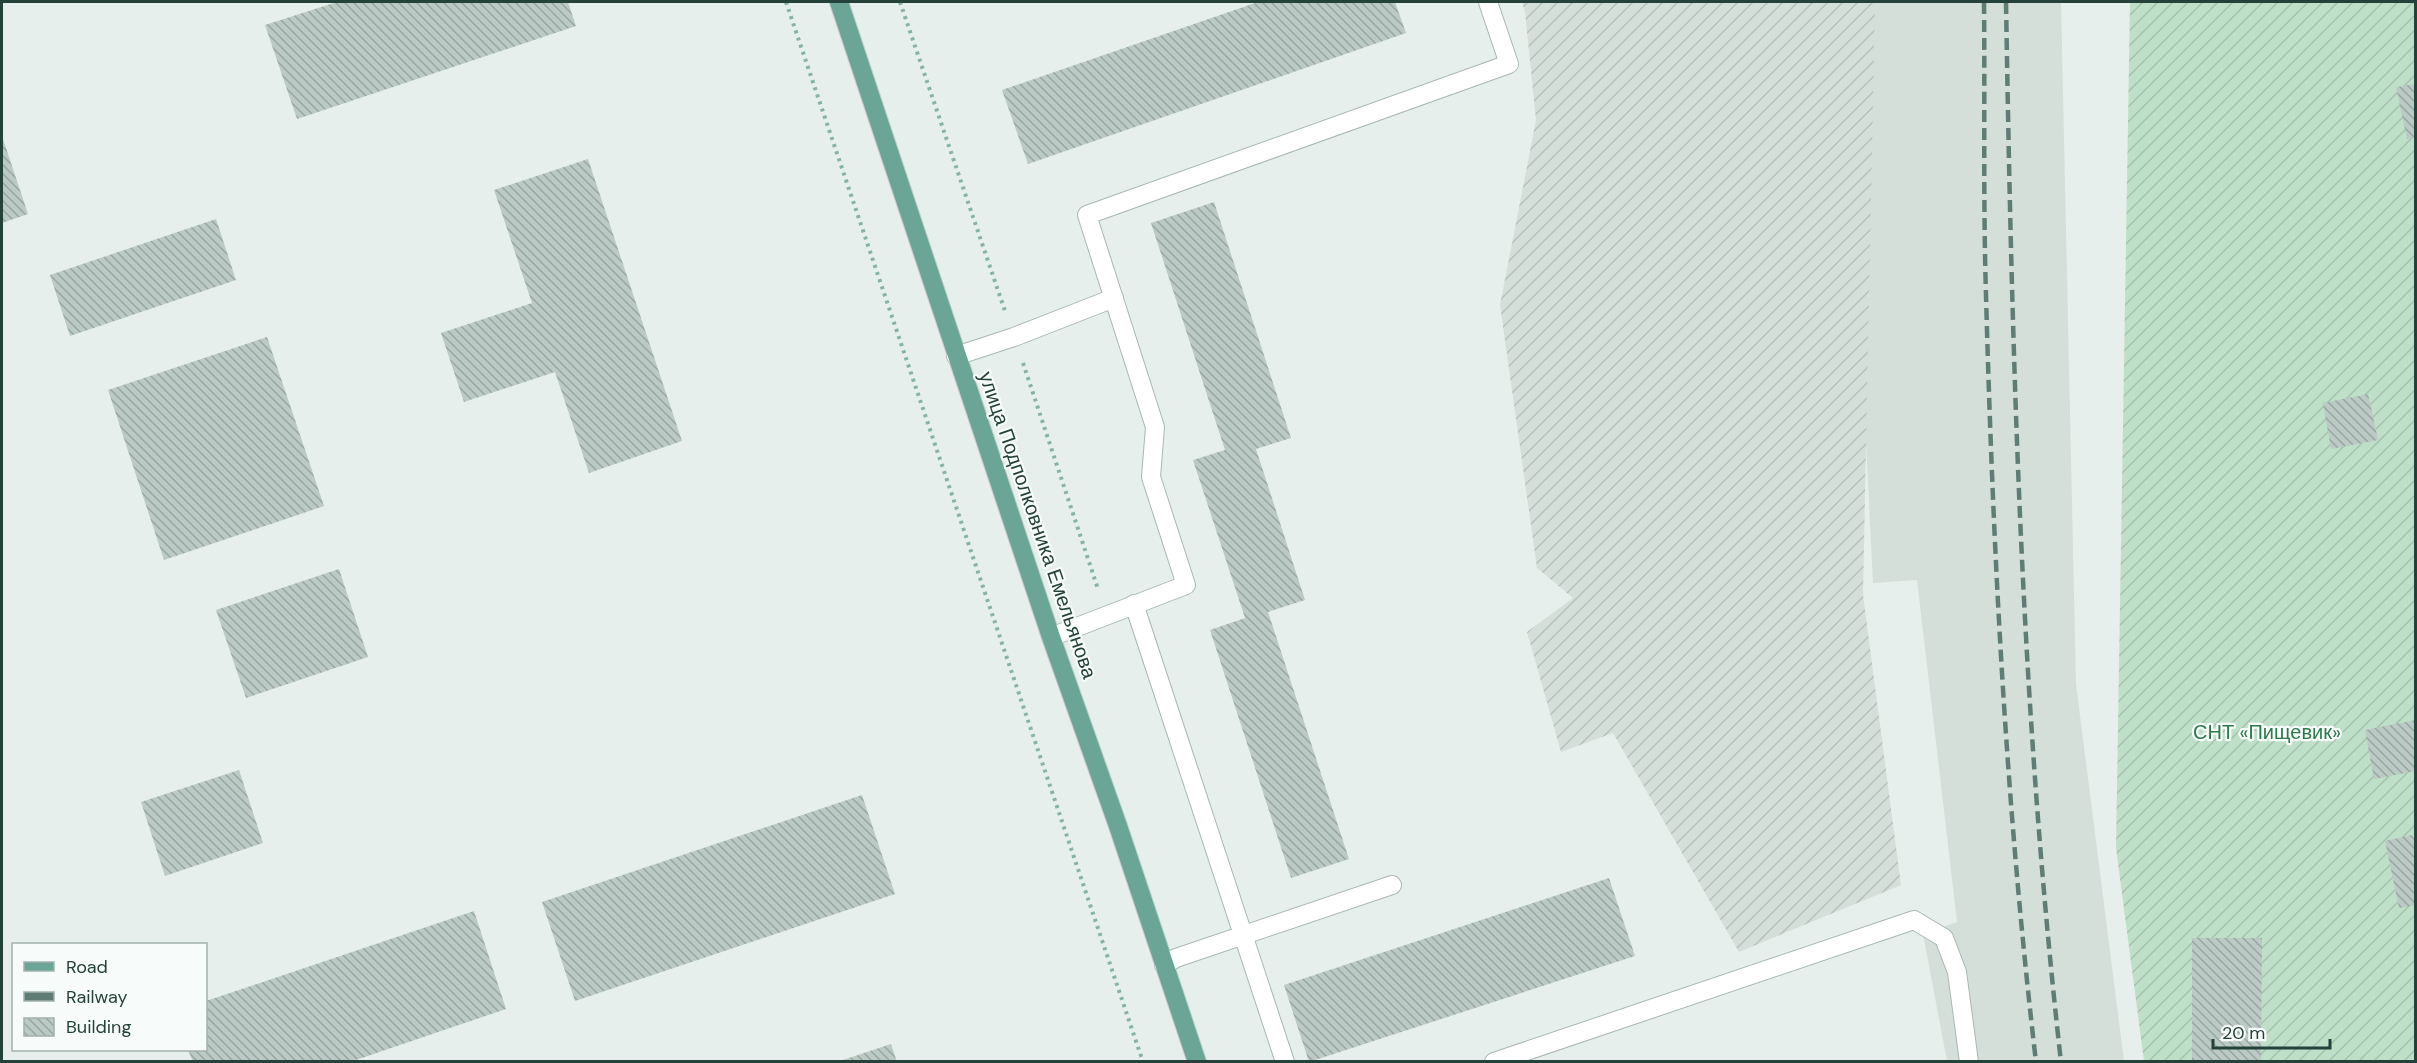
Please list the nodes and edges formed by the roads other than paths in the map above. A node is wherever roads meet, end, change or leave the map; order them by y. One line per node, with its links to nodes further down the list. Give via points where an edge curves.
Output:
1 (839, 2): 4 (main road, улица Подполковника Емельянова)
2 (1488, 2): 3 (lane, via 1509,64 1087,215)
3 (1114, 298): 4 (lane); 5 (lane, via 1155,426 1151,477 1186,585)
4 (956, 356): 6 (main road, улица Подполковника Емельянова)
5 (1134, 604): 6 (lane); 8 (lane)
6 (1051, 637): 9 (main road, улица Подполковника Емельянова)
7 (1392, 885): 8 (lane)
8 (1243, 936): 9 (lane); 11 (lane)
9 (1164, 965): 10 (main road, улица Подполковника Емельянова)
10 (1197, 1062)
11 (1285, 1062)
12 (1494, 1062): 13 (lane, via 1914,920 1944,938 1957,972)
13 (1969, 1062)

